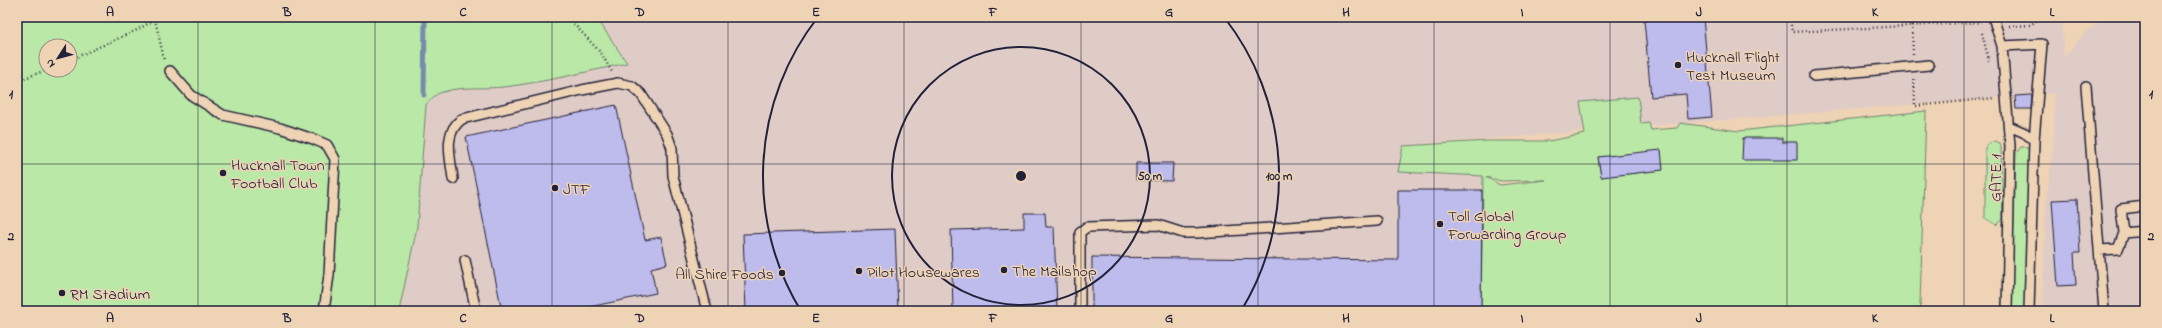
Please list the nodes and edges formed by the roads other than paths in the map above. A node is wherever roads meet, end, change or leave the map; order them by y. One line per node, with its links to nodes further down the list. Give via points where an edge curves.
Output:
1 (1993, 17): 2 (lane, GATE 1)
2 (2002, 46): 7 (lane, GATE 1); 8 (lane, via 2042,44)
3 (1929, 65): 5 (lane)
4 (170, 71): 16 (lane, via 191,95 223,115 280,128 328,145 335,159 329,275)
5 (1814, 76)
6 (2086, 86): 14 (lane)
7 (2009, 126): 8 (lane); 20 (lane, GATE 1)
8 (2034, 140): 21 (lane)
9 (453, 179): 18 (lane, via 450,137 455,124 462,119 618,83 632,86 641,94 667,134 672,148 673,176)
10 (2145, 206): 13 (lane, via 2121,209)
11 (1376, 221): 19 (lane, via 1196,233 1183,233 1158,225 1087,227 1080,232)
12 (2145, 232): 13 (lane)
13 (2124, 233): 14 (lane, via 2118,249)
14 (2099, 250): 22 (lane)
15 (465, 260): 17 (lane)
16 (324, 311)
17 (476, 311)
18 (707, 311)
19 (1080, 311)
20 (2006, 311)
21 (2029, 311)
22 (2104, 311)

